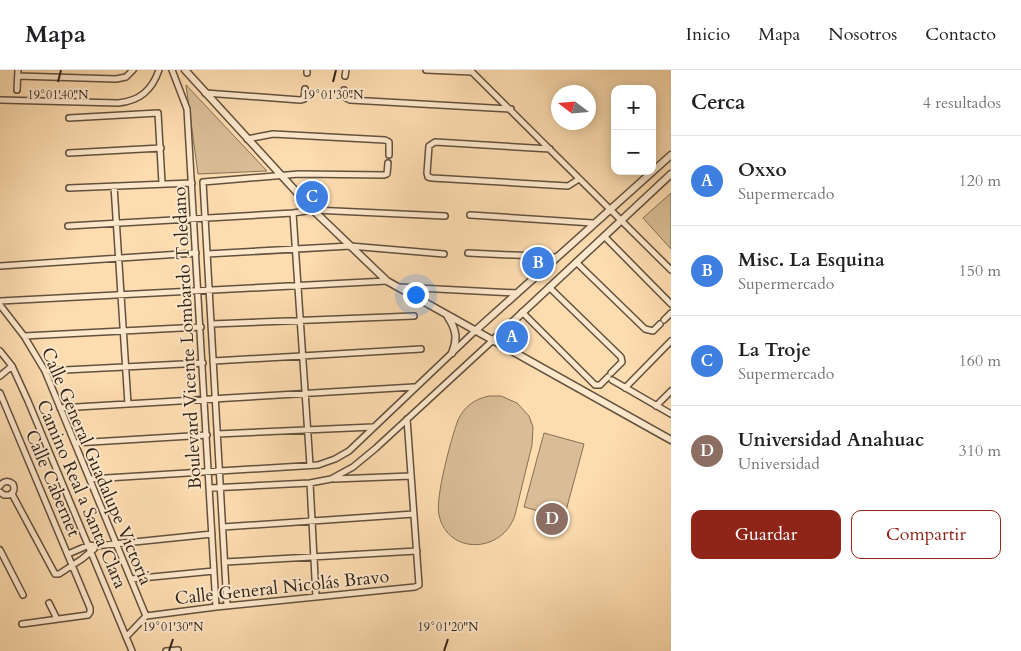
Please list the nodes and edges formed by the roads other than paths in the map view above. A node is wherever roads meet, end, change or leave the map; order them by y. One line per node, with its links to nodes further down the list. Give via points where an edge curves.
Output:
1 (133, 70): 8 (street, via 126,77 116,79)
2 (159, 70): 14 (street, via 149,90 127,102)
3 (172, 70): 27 (street, Boulevard Vicente Lombardo Toledano, via 187,109)
4 (185, 70): 13 (street)
5 (346, 70): 9 (street)
6 (426, 70): 7 (street)
7 (471, 71): 15 (street)
8 (18, 73): 11 (street)
9 (345, 76)
10 (305, 89): 13 (street, via 304,99 300,100)
11 (17, 90)
12 (344, 90): 15 (street, via 350,100)
13 (204, 93): 17 (street)
14 (0, 100)
15 (511, 109): 19 (street)
16 (70, 118): 18 (street, via 158,113)
17 (247, 138): 21 (street, via 274,134 386,140 389,142); 25 (street)
18 (161, 148): 20 (street); 28 (street)
19 (550, 149): 26 (street); 26 (street, via 435,142 429,146 428,177 568,186)
20 (69, 153)
21 (389, 155)
22 (671, 155): 31 (street)
23 (388, 163): 25 (street, via 387,174 384,175)
24 (671, 174): 38 (street)
25 (282, 176): 32 (street); 36 (street, Boulevard Vicente Lombardo Toledano, via 203,182)
26 (579, 178): 31 (street)
27 (192, 182): 28 (street); 37 (street, Boulevard Vicente Lombardo Toledano)
28 (162, 184): 29 (street)
29 (114, 186): 30 (street); 39 (street)
30 (69, 188)
31 (610, 209): 38 (street); 40 (street)
32 (313, 210): 33 (street); 35 (street); 43 (street)
33 (294, 213): 36 (street); 44 (street)
34 (470, 215): 40 (street)
35 (445, 216)
36 (205, 218): 37 (street); 47 (street, Boulevard Vicente Lombardo Toledano)
37 (194, 219): 39 (street); 45 (street, Boulevard Vicente Lombardo Toledano)
38 (621, 220): 42 (street); 53 (street)
39 (116, 223): 41 (street); 50 (street)
40 (593, 223): 49 (street)
41 (68, 226)
42 (604, 236): 51 (street); 63 (street)
43 (350, 246): 44 (street); 48 (street); 54 (street)
44 (296, 249): 47 (street); 55 (street)
45 (196, 253): 50 (street); 59 (street, Boulevard Vicente Lombardo Toledano)
46 (468, 253): 49 (street)
47 (207, 254): 58 (street, Boulevard Vicente Lombardo Toledano)
48 (444, 254)
49 (556, 257): 60 (street)
50 (118, 258): 52 (street); 61 (street)
51 (576, 262): 57 (street); 66 (street, via 648,331 653,331)
52 (0, 266)
53 (671, 270)
54 (387, 281): 55 (street); 56 (street)
55 (298, 285): 58 (street); 69 (street)
56 (398, 287): 60 (street); 68 (street)
57 (549, 287): 65 (street); 87 (street, via 623,360)
58 (209, 289): 59 (street); 70 (street, Boulevard Vicente Lombardo Toledano)
59 (198, 290): 61 (street); 71 (street, Boulevard Vicente Lombardo Toledano)
60 (517, 293): 73 (street)
61 (120, 294): 62 (street); 72 (street)
62 (0, 301)
63 (671, 304)
64 (0, 305): 74 (street, Calle General Guadalupe Victoria)
65 (522, 312): 75 (street); 87 (street, via 598,386)
66 (671, 313)
67 (414, 316): 69 (street)
68 (447, 316): 73 (street); 79 (street, via 456,334)
69 (300, 320): 70 (street); 80 (street)
70 (211, 324): 81 (street, Boulevard Vicente Lombardo Toledano)
71 (201, 327): 72 (street); 82 (street, Boulevard Vicente Lombardo Toledano)
72 (123, 331): 74 (street); 84 (street)
73 (475, 331): 75 (street); 79 (street)
74 (24, 336): 85 (street, Calle General Guadalupe Victoria)
75 (492, 341): 99 (street); 104 (street)
76 (671, 341): 89 (street)
77 (421, 349): 80 (street)
78 (0, 351): 83 (street, Camino Real a Santa Clara)
79 (452, 352): 88 (street)
80 (303, 356): 81 (street); 92 (street)
81 (213, 361): 94 (street, Boulevard Vicente Lombardo Toledano)
82 (203, 363): 84 (street); 93 (street, Boulevard Vicente Lombardo Toledano)
83 (12, 366): 86 (street); 123 (street, Camino Real a Santa Clara)
84 (125, 367): 85 (street); 95 (street)
85 (45, 371): 97 (street, Calle General Guadalupe Victoria)
86 (0, 376)
87 (610, 377): 89 (street)
88 (415, 387): 92 (street); 100 (street)
89 (626, 388): 96 (street)
90 (671, 391): 96 (street)
91 (0, 393): 127 (street, Calle Cabernet)
92 (305, 394): 94 (street); 101 (street)
93 (205, 399): 94 (street); 95 (street); 103 (street, Boulevard Vicente Lombardo Toledano)
94 (215, 399): 102 (street, Boulevard Vicente Lombardo Toledano)
95 (128, 404): 97 (street)
96 (656, 406): 98 (street)
97 (60, 408): 105 (street, Calle General Guadalupe Victoria)
98 (671, 414)
99 (407, 419): 109 (street); 111 (street, via 353,467)
100 (373, 427): 101 (street); 106 (street, via 335,460)
101 (307, 429): 102 (street); 106 (street)
102 (217, 434): 107 (street, Boulevard Vicente Lombardo Toledano)
103 (207, 435): 105 (street); 108 (street, Boulevard Vicente Lombardo Toledano)
104 (671, 440)
105 (75, 443): 110 (street, Calle General Guadalupe Victoria)
106 (310, 465): 107 (street)
107 (219, 472): 108 (street); 115 (street, Boulevard Vicente Lombardo Toledano)
108 (209, 473): 110 (street); 114 (street, Boulevard Vicente Lombardo Toledano)
109 (411, 476): 111 (street); 118 (street)
110 (90, 479): 122 (street, Calle General Guadalupe Victoria)
111 (331, 480): 112 (street)
112 (310, 483): 115 (street); 119 (street)
113 (0, 485): 117 (street, via 11,483 14,488)
114 (210, 488): 115 (street); 121 (street, Boulevard Vicente Lombardo Toledano)
115 (220, 488): 120 (street, Boulevard Vicente Lombardo Toledano)
116 (0, 493): 117 (street)
117 (12, 494): 130 (street, via 52,572 59,574)
118 (414, 514): 119 (street); 126 (street)
119 (312, 521): 120 (street); 128 (street)
120 (223, 527): 129 (street, Boulevard Vicente Lombardo Toledano)
121 (212, 534): 122 (street); 131 (street, Boulevard Vicente Lombardo Toledano)
122 (116, 543): 124 (street); 132 (street, Calle General Guadalupe Victoria)
123 (89, 545): 124 (street); 127 (street)
124 (94, 549): 130 (street); 141 (street, Camino Real a Santa Clara)
125 (0, 550): 133 (street)
126 (417, 551): 128 (street); 134 (street, Calle General Nicolás Bravo, via 419,584 415,587)
127 (68, 554): 130 (street, Calle Cabernet)
128 (314, 557): 129 (street); 134 (street)
129 (224, 562): 136 (street, Boulevard Vicente Lombardo Toledano)
130 (73, 565): 139 (street, Calle Cabernet, via 90,612)
131 (214, 571): 132 (street); 137 (street, Boulevard Vicente Lombardo Toledano)
132 (131, 579): 138 (street, Calle General Guadalupe Victoria)
133 (23, 595)
134 (316, 598): 136 (street, Calle General Nicolás Bravo)
135 (49, 603): 139 (street)
136 (227, 606): 137 (street, Calle General Nicolás Bravo)
137 (216, 607): 138 (street, Calle General Nicolás Bravo)
138 (146, 616): 141 (street)
139 (57, 619): 140 (street)
140 (22, 624)
141 (126, 637): 143 (street, Camino Real a Santa Clara)
142 (178, 650): 144 (street)
143 (132, 651)
144 (166, 651)

